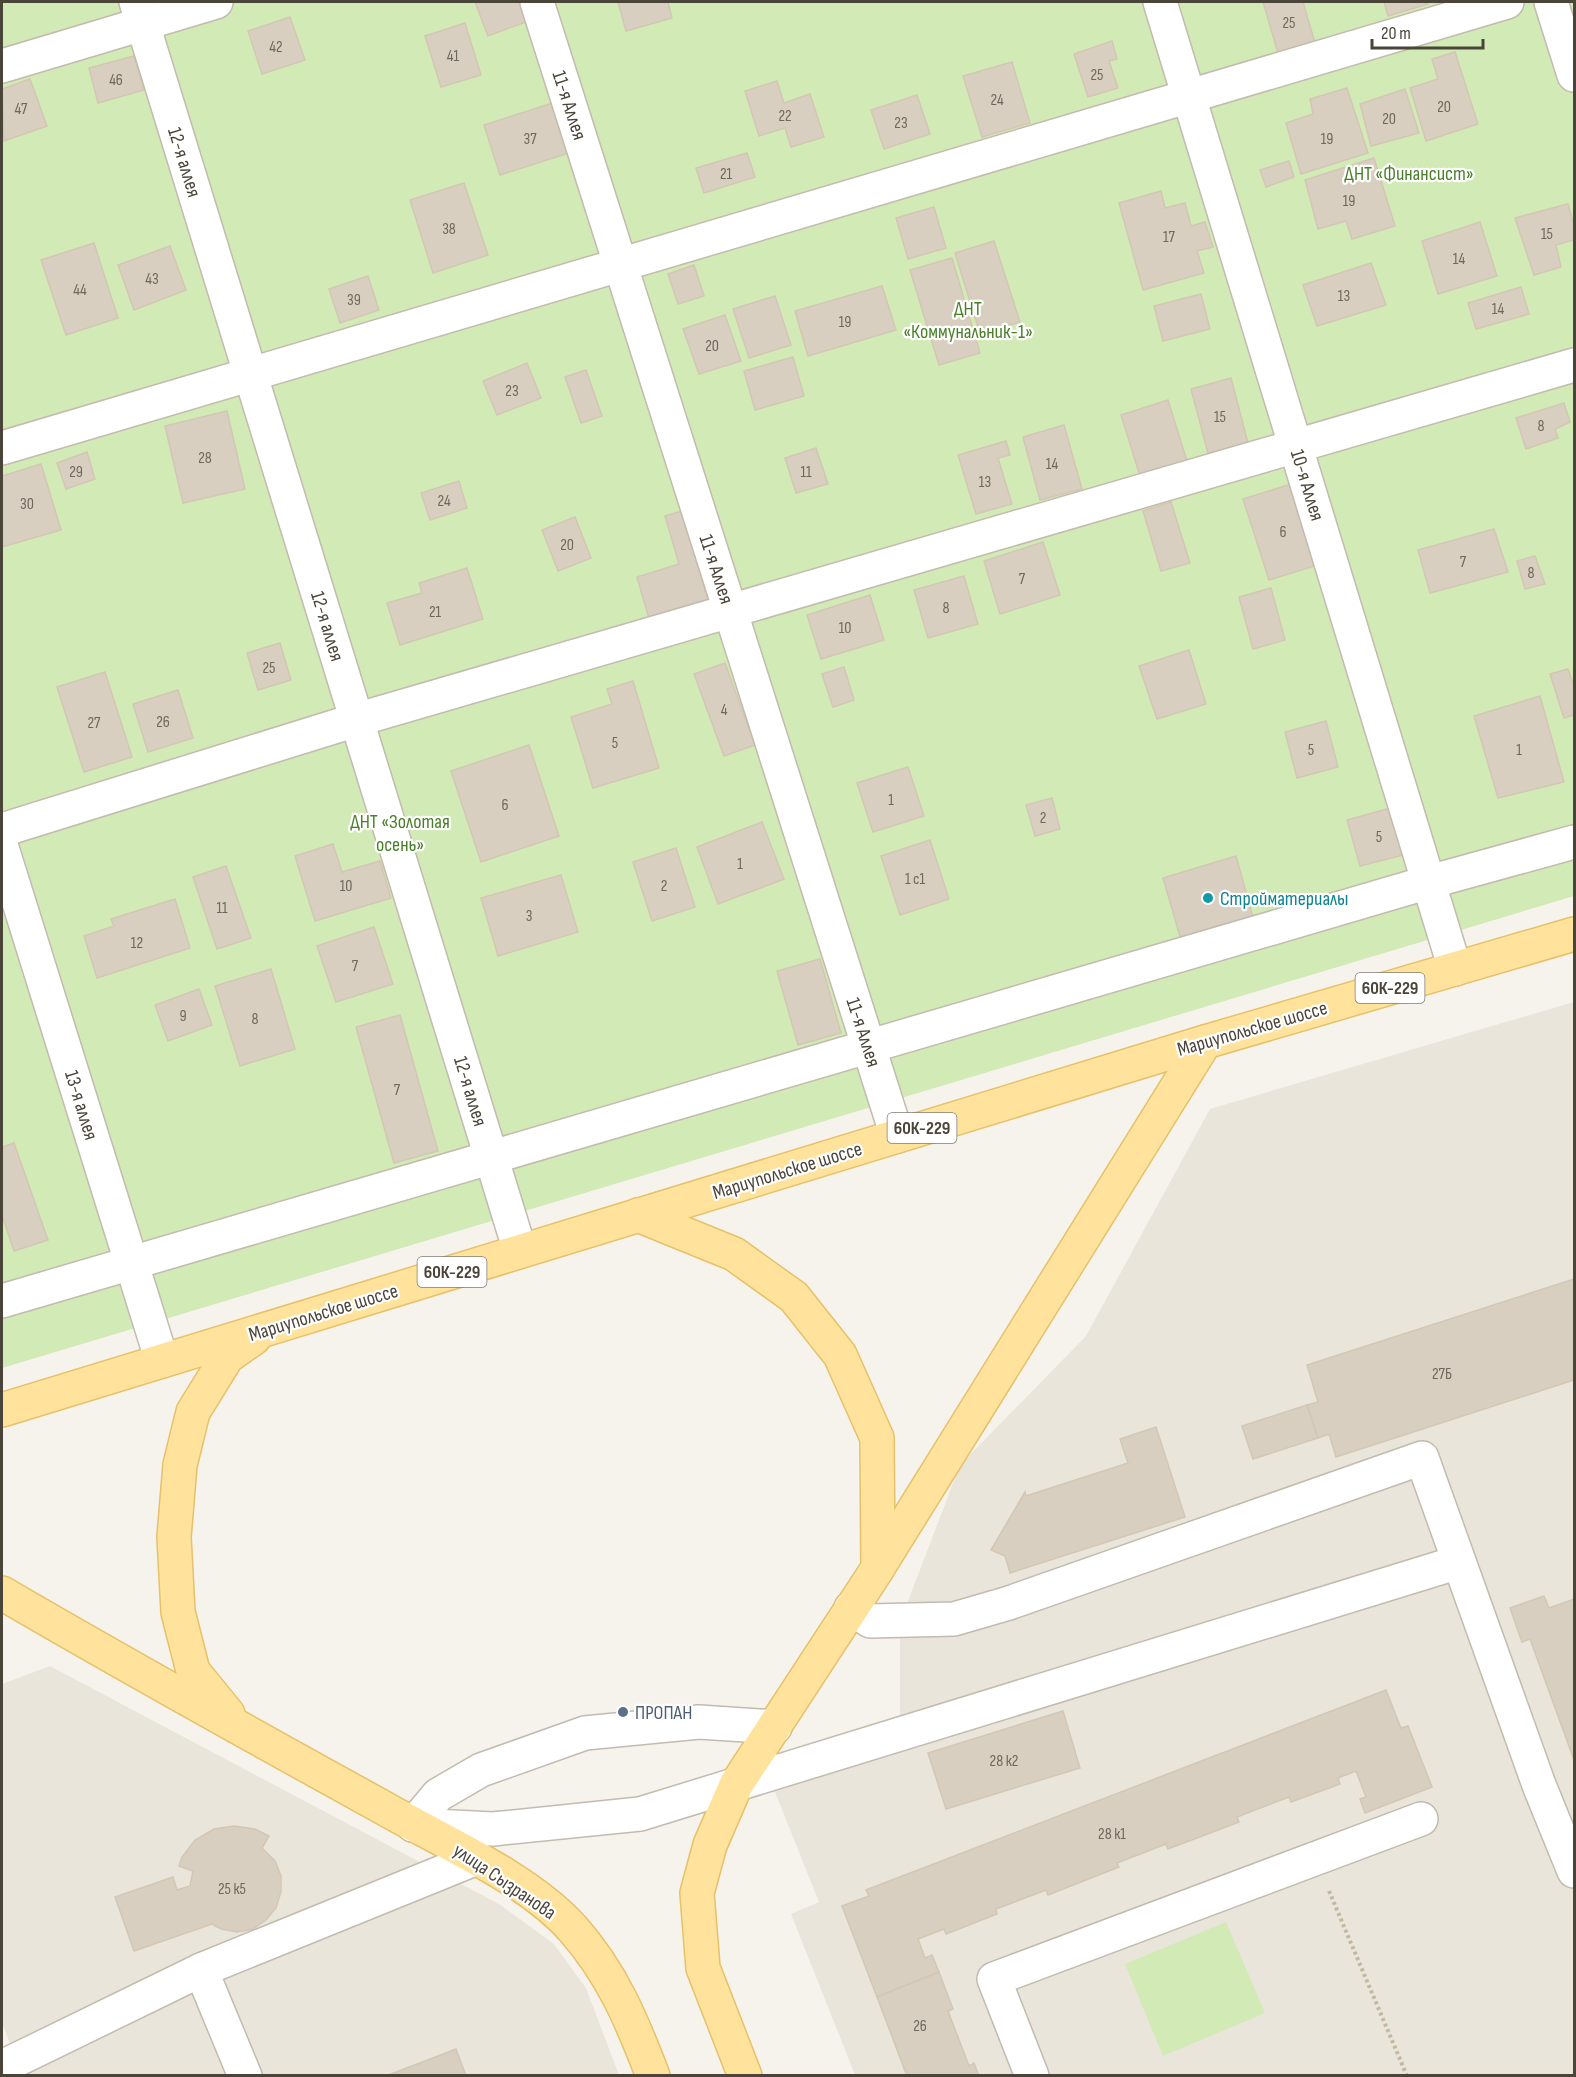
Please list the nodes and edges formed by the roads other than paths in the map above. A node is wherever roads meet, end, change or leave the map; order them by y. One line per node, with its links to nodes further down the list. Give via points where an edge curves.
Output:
1 (216, 2): 6 (street)
2 (537, 2): 10 (street, 11-я Аллея)
3 (1160, 2): 9 (street, 10-я Аллея)
4 (1507, 2): 9 (street)
5 (1551, 2): 8 (street)
6 (139, 12): 7 (street); 12 (street, 12-я аллея)
7 (2, 66)
8 (1575, 75)
9 (1189, 96): 10 (street); 13 (street, 10-я Аллея)
10 (621, 265): 12 (street); 15 (street, 11-я Аллея)
11 (1575, 365): 13 (street)
12 (250, 375): 14 (street); 16 (street, 12-я аллея)
13 (1296, 446): 15 (street); 20 (street, 10-я Аллея)
14 (2, 448)
15 (730, 611): 16 (street); 24 (street, 11-я Аллея)
16 (356, 720): 17 (street); 26 (street, 12-я аллея)
17 (2, 830)
18 (1575, 843): 20 (street)
19 (2, 848): 29 (street, 13-я аллея)
20 (1429, 882): 22 (street, 10-я Аллея); 24 (street)
21 (1575, 934): 22 (main road, Мариупольское шоссе / 60К-229)
22 (1455, 969): 23 (main road, Мариупольское шоссе / 60К-229)
23 (1205, 1042): 25 (main road, Мариупольское шоссе / 60К-229); 35 (main road)
24 (869, 1047): 25 (street, 11-я Аллея); 26 (street)
25 (897, 1136): 27 (main road, Мариупольское шоссе / 60К-229)
26 (491, 1157): 28 (street, 12-я аллея); 29 (street)
27 (638, 1215): 28 (main road, Мариупольское шоссе / 60К-229); 35 (main road, via 734,1254 794,1297 840,1355 877,1438)
28 (520, 1251): 31 (main road, Мариупольское шоссе / 60К-229)
29 (132, 1263): 30 (street); 32 (street, 13-я аллея)
30 (2, 1302)
31 (265, 1329): 32 (main road, Мариупольское шоссе / 60К-229); 39 (main road, via 227,1357 193,1412 180,1465 174,1537 178,1612 193,1671)
32 (162, 1361): 33 (main road, Мариупольское шоссе / 60К-229)
33 (2, 1410)
34 (1459, 1562): 37 (street, via 1422,1458 954,1619 870,1621); 40 (street); 44 (street, via 1539,1785)
35 (878, 1568): 37 (main road)
36 (2, 1593): 39 (main road, улица Сызранова)
37 (851, 1608): 38 (main road)
38 (776, 1727): 40 (main road); 42 (street, via 699,1722 585,1733 481,1770 438,1795)
39 (240, 1728): 42 (main road, улица Сызранова)
40 (736, 1785): 42 (street, via 640,1814 493,1829); 49 (main road, via 710,1845 697,1893 703,1968)
41 (1421, 1819): 50 (street, via 994,1979)
42 (413, 1825): 43 (main road, улица Сызранова)
43 (477, 1858): 45 (street); 48 (main road, улица Сызранова, via 535,1896 572,1927 605,1967)
44 (1575, 1871)
45 (201, 1970): 46 (street); 47 (street)
46 (2, 2067)
47 (245, 2076)
48 (653, 2076)
49 (745, 2076)
50 (1032, 2076)

